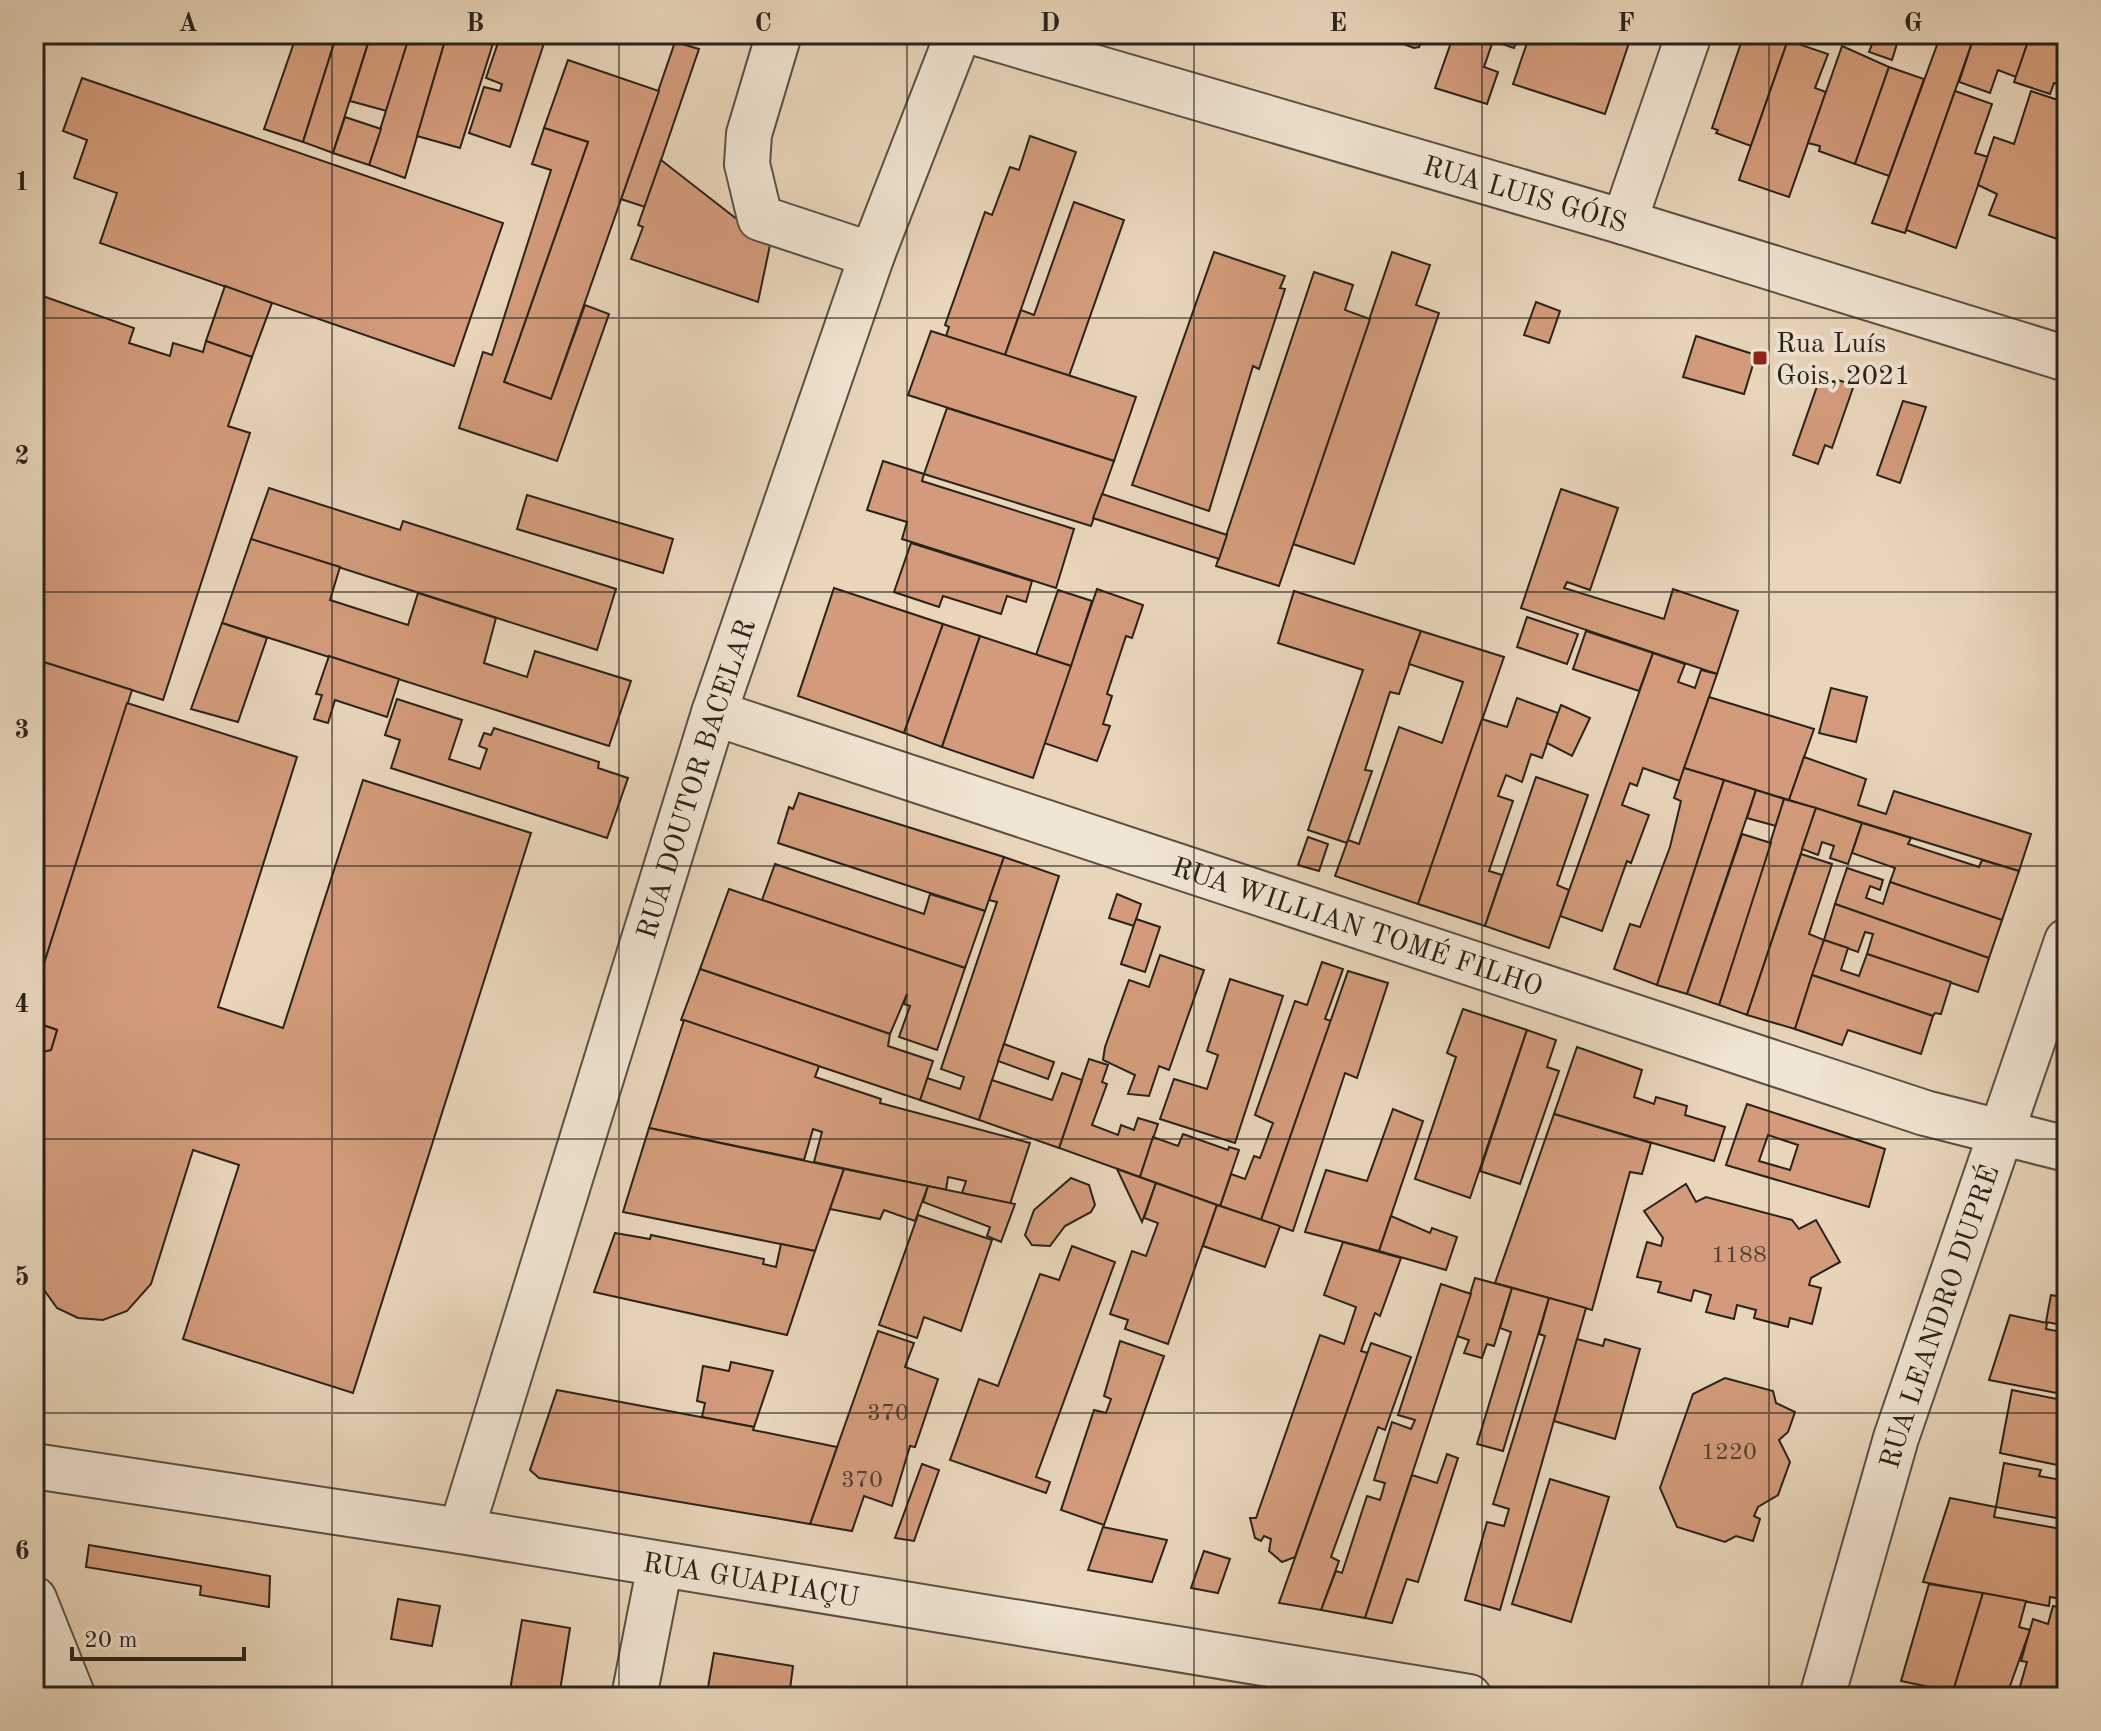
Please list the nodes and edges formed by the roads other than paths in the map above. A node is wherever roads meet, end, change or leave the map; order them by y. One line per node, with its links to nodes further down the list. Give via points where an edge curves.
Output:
1 (779, 34): 6 (street, via 749,134 747,164 760,218)
2 (958, 34): 6 (street, RUA DOUTOR BACELAR)
3 (980, 34): 5 (street, RUA LUIS GÓIS)
4 (1689, 34): 5 (street)
5 (1624, 222): 7 (street, RUA LUIS GÓIS)
6 (872, 255): 8 (street, RUA DOUTOR BACELAR)
7 (2067, 359)
8 (714, 713): 10 (street, RUA WILLIAN TOMÉ FILHO, via 1925,1113); 13 (street, RUA DOUTOR BACELAR)
9 (2067, 941): 10 (street, RUA LEANDRO DUPRÉ)
10 (2002, 1133): 11 (street, RUA WILLIAN TOMÉ FILHO); 19 (street, RUA LEANDRO DUPRÉ, via 1896,1438)
11 (2067, 1149)
12 (34, 1466): 13 (street, RUA GUAPIAÇU)
13 (461, 1531): 14 (street, RUA GUAPIAÇU)
14 (660, 1565): 17 (street); 18 (street, RUA GUAPIAÇU)
15 (34, 1599): 16 (street)
16 (73, 1697)
17 (634, 1697)
18 (1469, 1697)
19 (1822, 1697)

